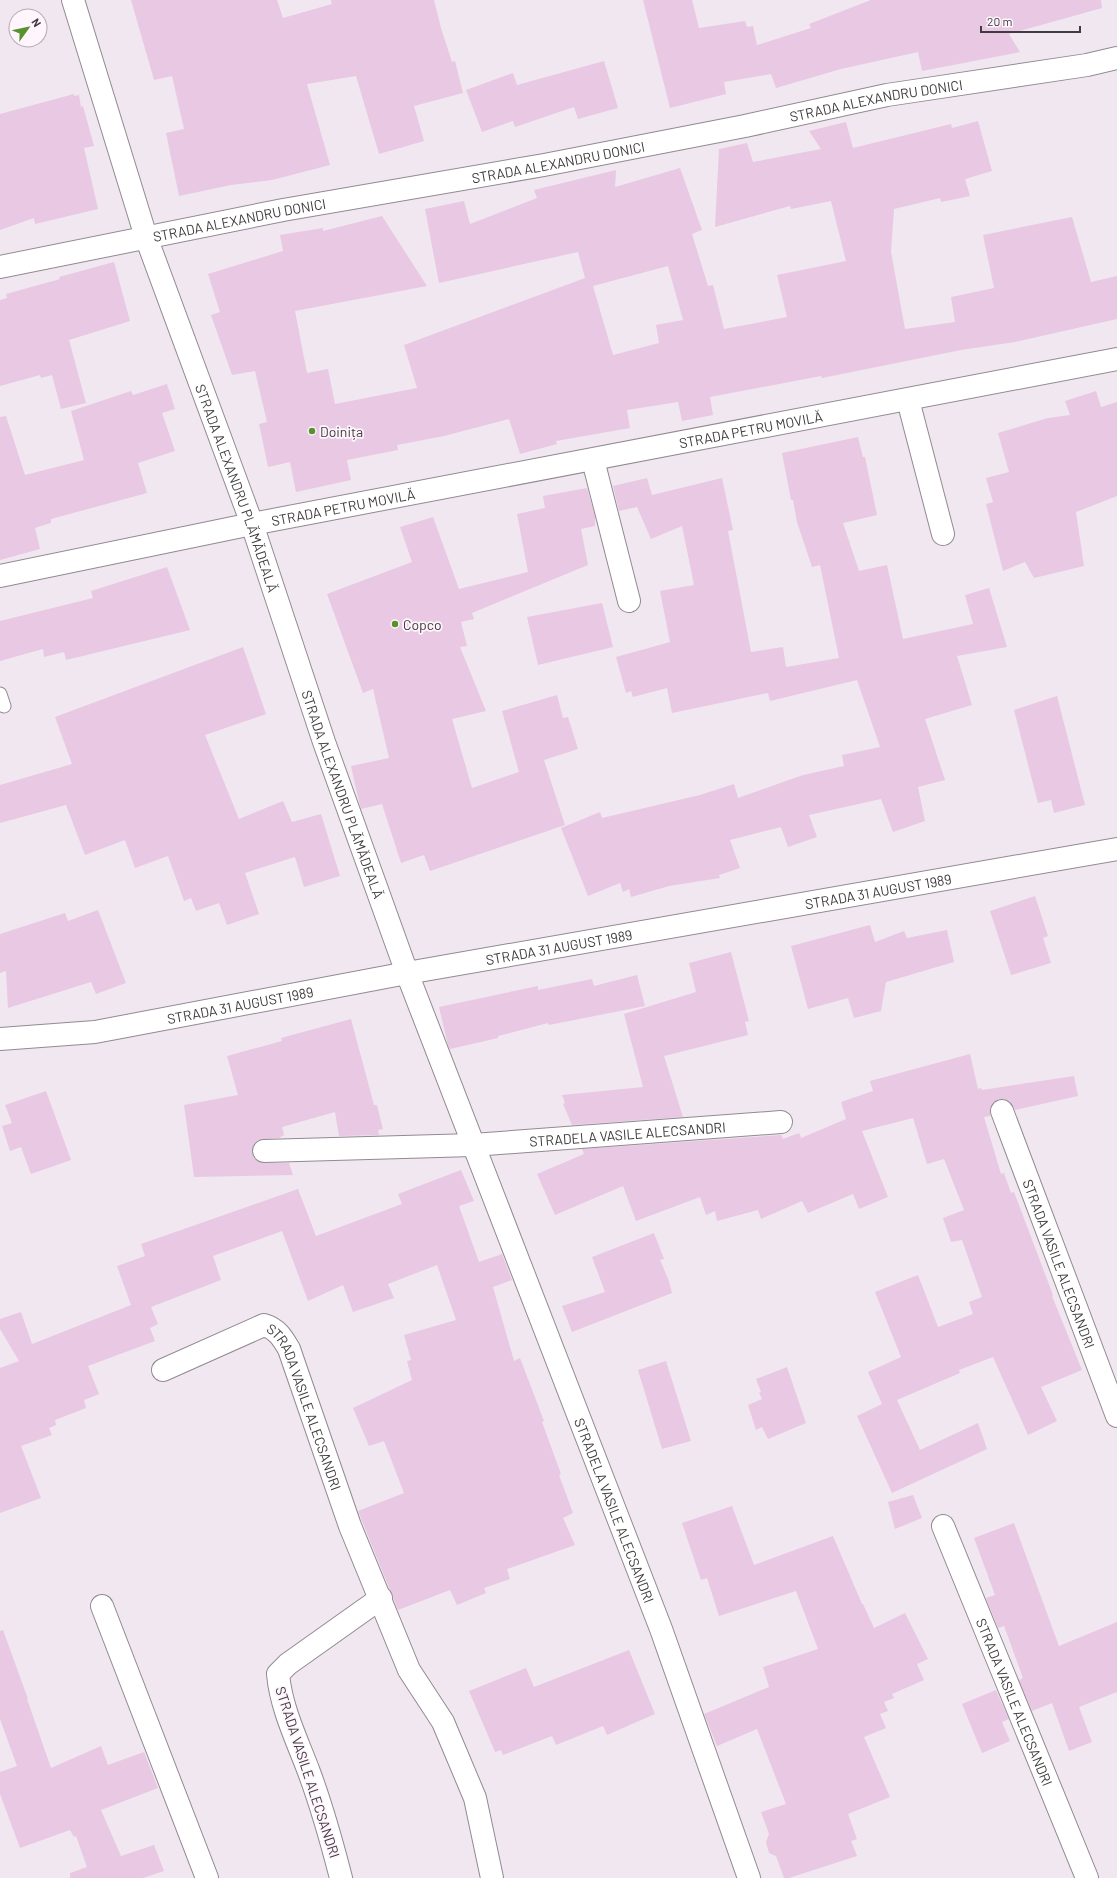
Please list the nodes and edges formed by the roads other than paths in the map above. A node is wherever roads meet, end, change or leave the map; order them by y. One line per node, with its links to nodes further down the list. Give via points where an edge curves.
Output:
1 (73, 0): 3 (street, STRADA ALEXANDRU PLĂMĂDEALĂ)
2 (1117, 58): 3 (street, STRADA ALEXANDRU DONICI, via 1087,65 887,94 714,132 544,165 283,210)
3 (146, 237): 4 (street, STRADA ALEXANDRU DONICI); 8 (street, STRADA ALEXANDRU PLĂMĂDEALĂ)
4 (0, 267)
5 (1117, 359): 6 (street, STRADA PETRU MOVILĂ)
6 (908, 400): 7 (street, STRADA PETRU MOVILĂ); 9 (street)
7 (593, 460): 8 (street, STRADA PETRU MOVILĂ); 11 (street)
8 (252, 524): 10 (street, STRADA PETRU MOVILĂ); 13 (street, STRADA ALEXANDRU PLĂMĂDEALĂ, via 324,742)
9 (944, 534)
10 (0, 576)
11 (629, 601)
12 (1117, 848): 13 (street, STRADA 31 AUGUST 1989)
13 (407, 973): 14 (street, STRADA 31 AUGUST 1989, via 95,1032); 17 (street, STRADELA VASILE ALECSANDRI)
14 (0, 1039)
15 (1002, 1111): 20 (street, STRADA VASILE ALECSANDRI)
16 (781, 1122): 17 (street, STRADELA VASILE ALECSANDRI)
17 (473, 1145): 18 (street, STRADELA VASILE ALECSANDRI); 27 (street, STRADELA VASILE ALECSANDRI, via 661,1629)
18 (264, 1151)
19 (163, 1370): 22 (street, STRADA VASILE ALECSANDRI, via 264,1324 278,1332 289,1349 350,1526)
20 (1117, 1416)
21 (943, 1526): 28 (street, STRADA VASILE ALECSANDRI)
22 (381, 1598): 25 (street, STRADA VASILE ALECSANDRI, via 288,1664 278,1674 280,1692 310,1775); 26 (street, STRADA VASILE ALECSANDRI, via 409,1670 443,1722 475,1798)
23 (102, 1606): 24 (street)
24 (207, 1878)
25 (340, 1878)
26 (492, 1878)
27 (749, 1878)
28 (1087, 1878)

